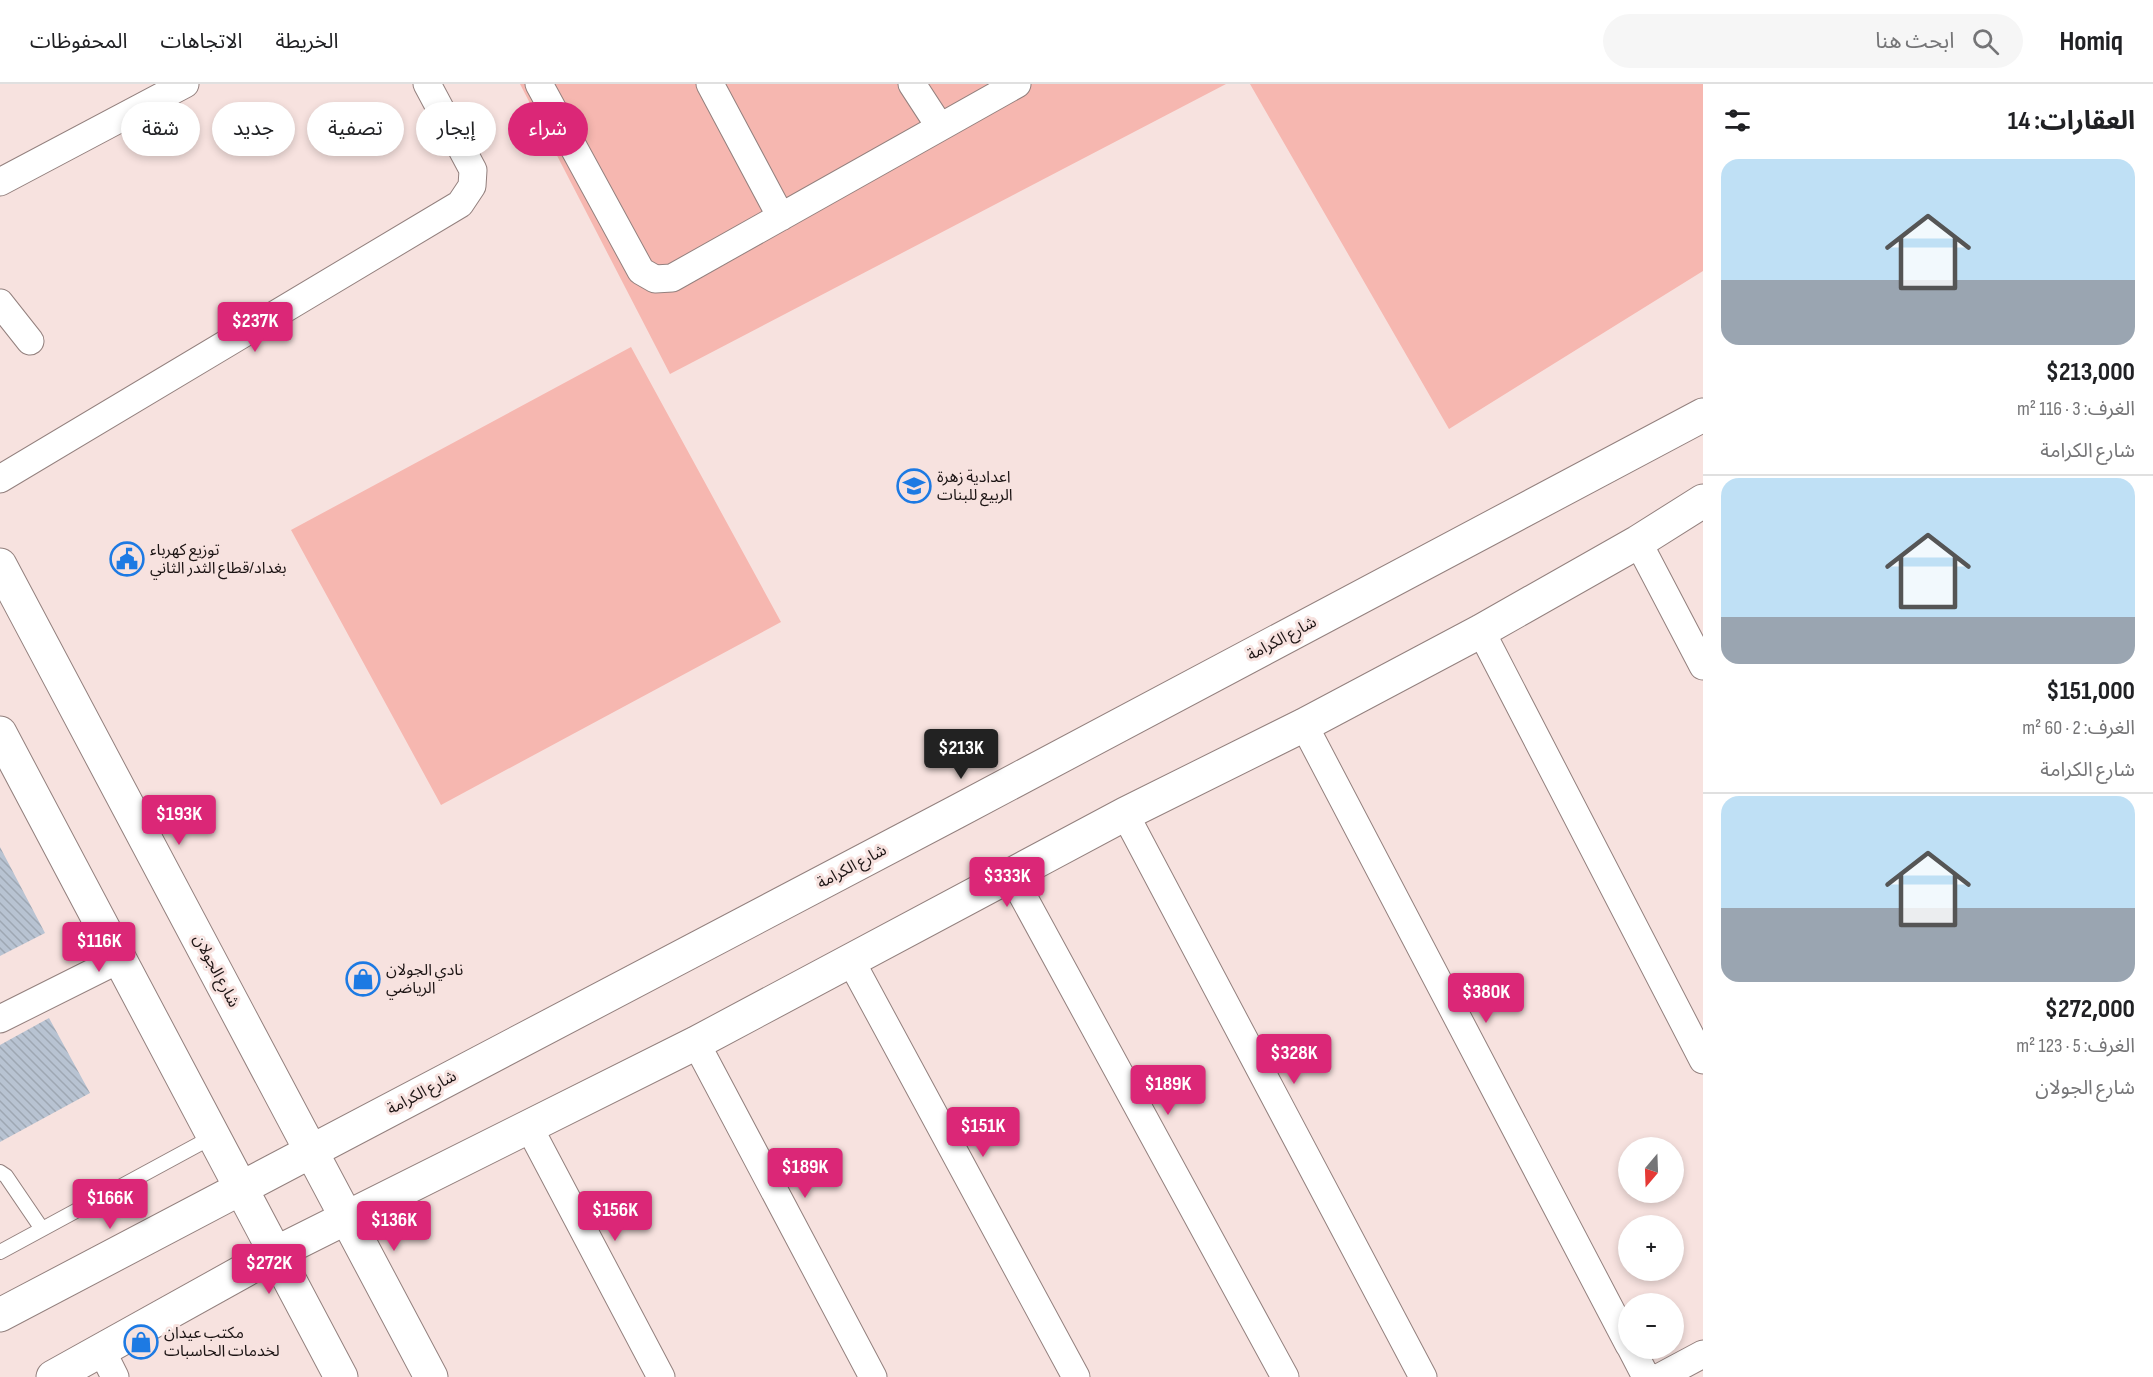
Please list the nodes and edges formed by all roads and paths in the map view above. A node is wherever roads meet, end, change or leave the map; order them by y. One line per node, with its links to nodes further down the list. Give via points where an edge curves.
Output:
1 (185, 84): 8 (street)
2 (427, 84): 13 (street, via 473,170 472,186 460,204)
3 (539, 84): 9 (street, via 641,271 655,279 672,278)
4 (710, 84): 9 (street)
5 (912, 84): 7 (street)
6 (1017, 84): 7 (street)
7 (940, 127): 9 (street)
8 (0, 182)
9 (781, 217)
10 (0, 303): 11 (street)
11 (30, 341)
12 (1703, 415): 30 (street, شارع الكرامة)
13 (0, 479)
14 (1703, 501): 15 (street)
15 (1638, 542): 17 (street); 18 (street)
16 (0, 565): 30 (street, شارع الجولان)
17 (1481, 630): 19 (street); 27 (street)
18 (1703, 666)
19 (1304, 725): 21 (street); 38 (street)
20 (0, 733): 23 (street)
21 (1125, 814): 22 (street); 49 (street)
22 (1012, 876): 24 (street); 48 (street)
23 (120, 959): 25 (street); 29 (street)
24 (851, 961): 26 (street); 47 (street)
25 (0, 1019)
26 (696, 1043): 28 (street); 46 (street)
27 (1703, 1060)
28 (529, 1127): 33 (street); 45 (street)
29 (214, 1136): 32 (street); 34 (lane)
30 (313, 1151): 32 (street, شارع الكرامة); 33 (street, شارع الجولان)
31 (0, 1173): 34 (lane)
32 (243, 1189): 36 (street); 37 (street, شارع الكرامة)
33 (347, 1218): 36 (street); 44 (street, شارع الجولان)
34 (42, 1229): 35 (lane)
35 (0, 1251)
36 (276, 1253): 41 (street); 43 (street)
37 (0, 1316)
38 (1618, 1324)
39 (1703, 1354): 51 (street)
40 (1636, 1359): 50 (street)
41 (108, 1364): 42 (street)
42 (53, 1377)
43 (341, 1377)
44 (431, 1377)
45 (661, 1377)
46 (873, 1377)
47 (1076, 1377)
48 (1285, 1377)
49 (1423, 1377)
50 (1646, 1377)
51 (1660, 1377)

